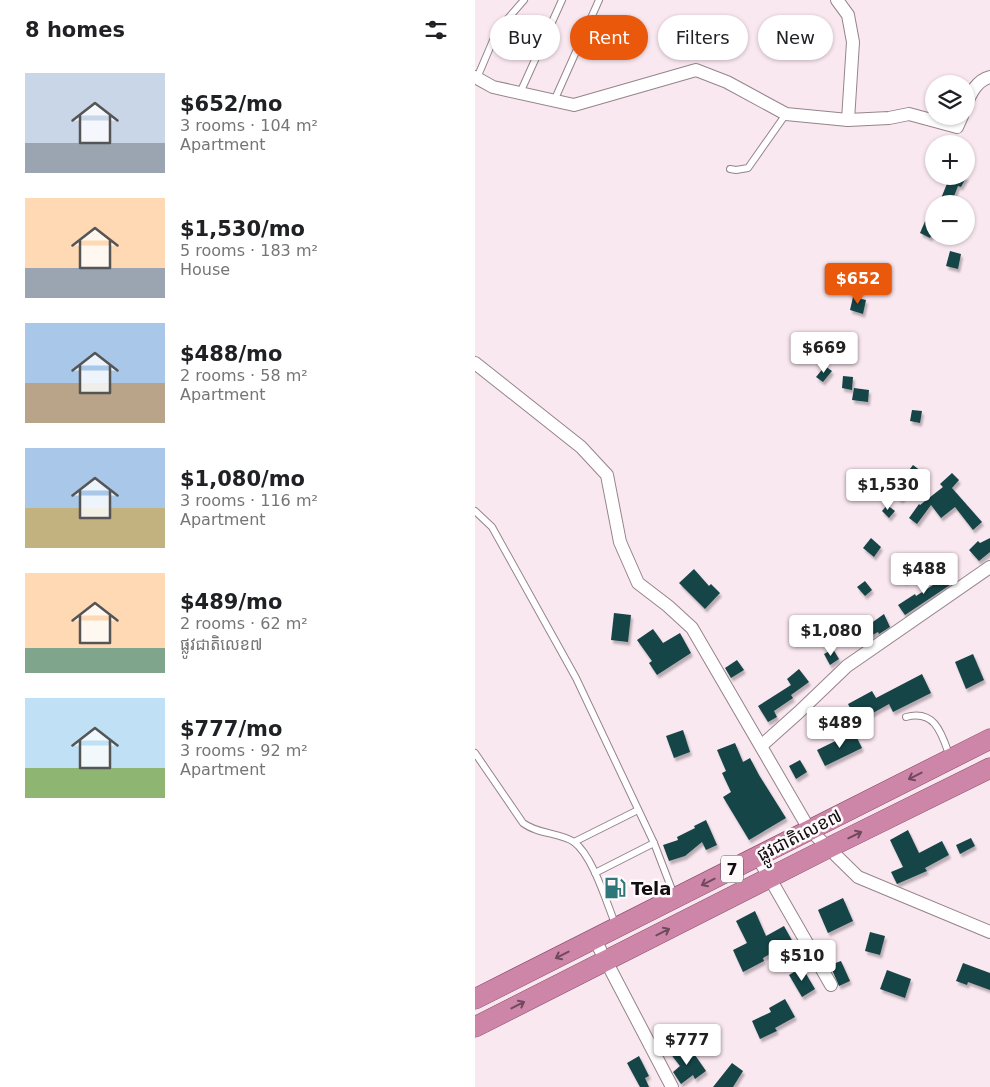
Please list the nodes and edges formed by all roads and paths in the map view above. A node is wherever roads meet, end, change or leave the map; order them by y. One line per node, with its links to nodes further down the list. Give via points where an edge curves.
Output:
1 (524, 0): 6 (lane, via 497,31)
2 (562, 0): 8 (lane)
3 (599, 0): 9 (lane)
4 (837, 0): 12 (street, via 848,15 853,42)
5 (990, 76): 7 (street)
6 (476, 78): 8 (street, via 493,87)
7 (975, 87)
8 (520, 93): 9 (street)
9 (554, 101): 10 (street, via 574,105 696,70 727,82)
10 (786, 114): 12 (street); 13 (lane, via 748,168)
11 (925, 118): 12 (street, via 909,114)
12 (848, 120)
13 (730, 169)
14 (475, 363): 19 (street, via 581,447 607,475 620,542 639,584 692,628)
15 (475, 511): 23 (lane, via 492,527 577,678)
16 (990, 567): 19 (street, via 847,666)
17 (906, 717): 21 (lane, via 924,716 932,720 939,728)
18 (990, 739): 21 (highway, ផ្លូវជាតិលេខ៧ / 7)
19 (761, 746): 24 (street)
20 (475, 753): 25 (lane, via 523,823 529,828)
21 (950, 758): 24 (highway, ផ្លូវជាតិលេខ៧ / 7, one-way to 24)
22 (990, 768): 35 (highway, ផ្លូវជាតិលេខ៧ / 7, one-way to 22)
23 (638, 810): 25 (lane); 26 (lane)
24 (809, 829): 27 (highway, ផ្លូវជាតិលេខ៧ / 7); 31 (street, via 858,877)
25 (574, 842): 28 (lane)
26 (654, 843): 28 (lane); 29 (lane)
27 (757, 856): 29 (highway, ផ្លូវជាតិលេខ៧ / 7, one-way to 29); 33 (street)
28 (595, 873): 30 (lane)
29 (676, 898): 30 (highway, ផ្លូវជាតិលេខ៧ / 7)
30 (617, 927): 32 (highway, ផ្លូវជាតិលេខ៧ / 7)
31 (990, 932)
32 (594, 938): 34 (highway, ផ្លូវជាតិលេខ៧ / 7, one-way to 34); 36 (street)
33 (831, 985)
34 (475, 999)
35 (475, 1027)
36 (672, 1087)

